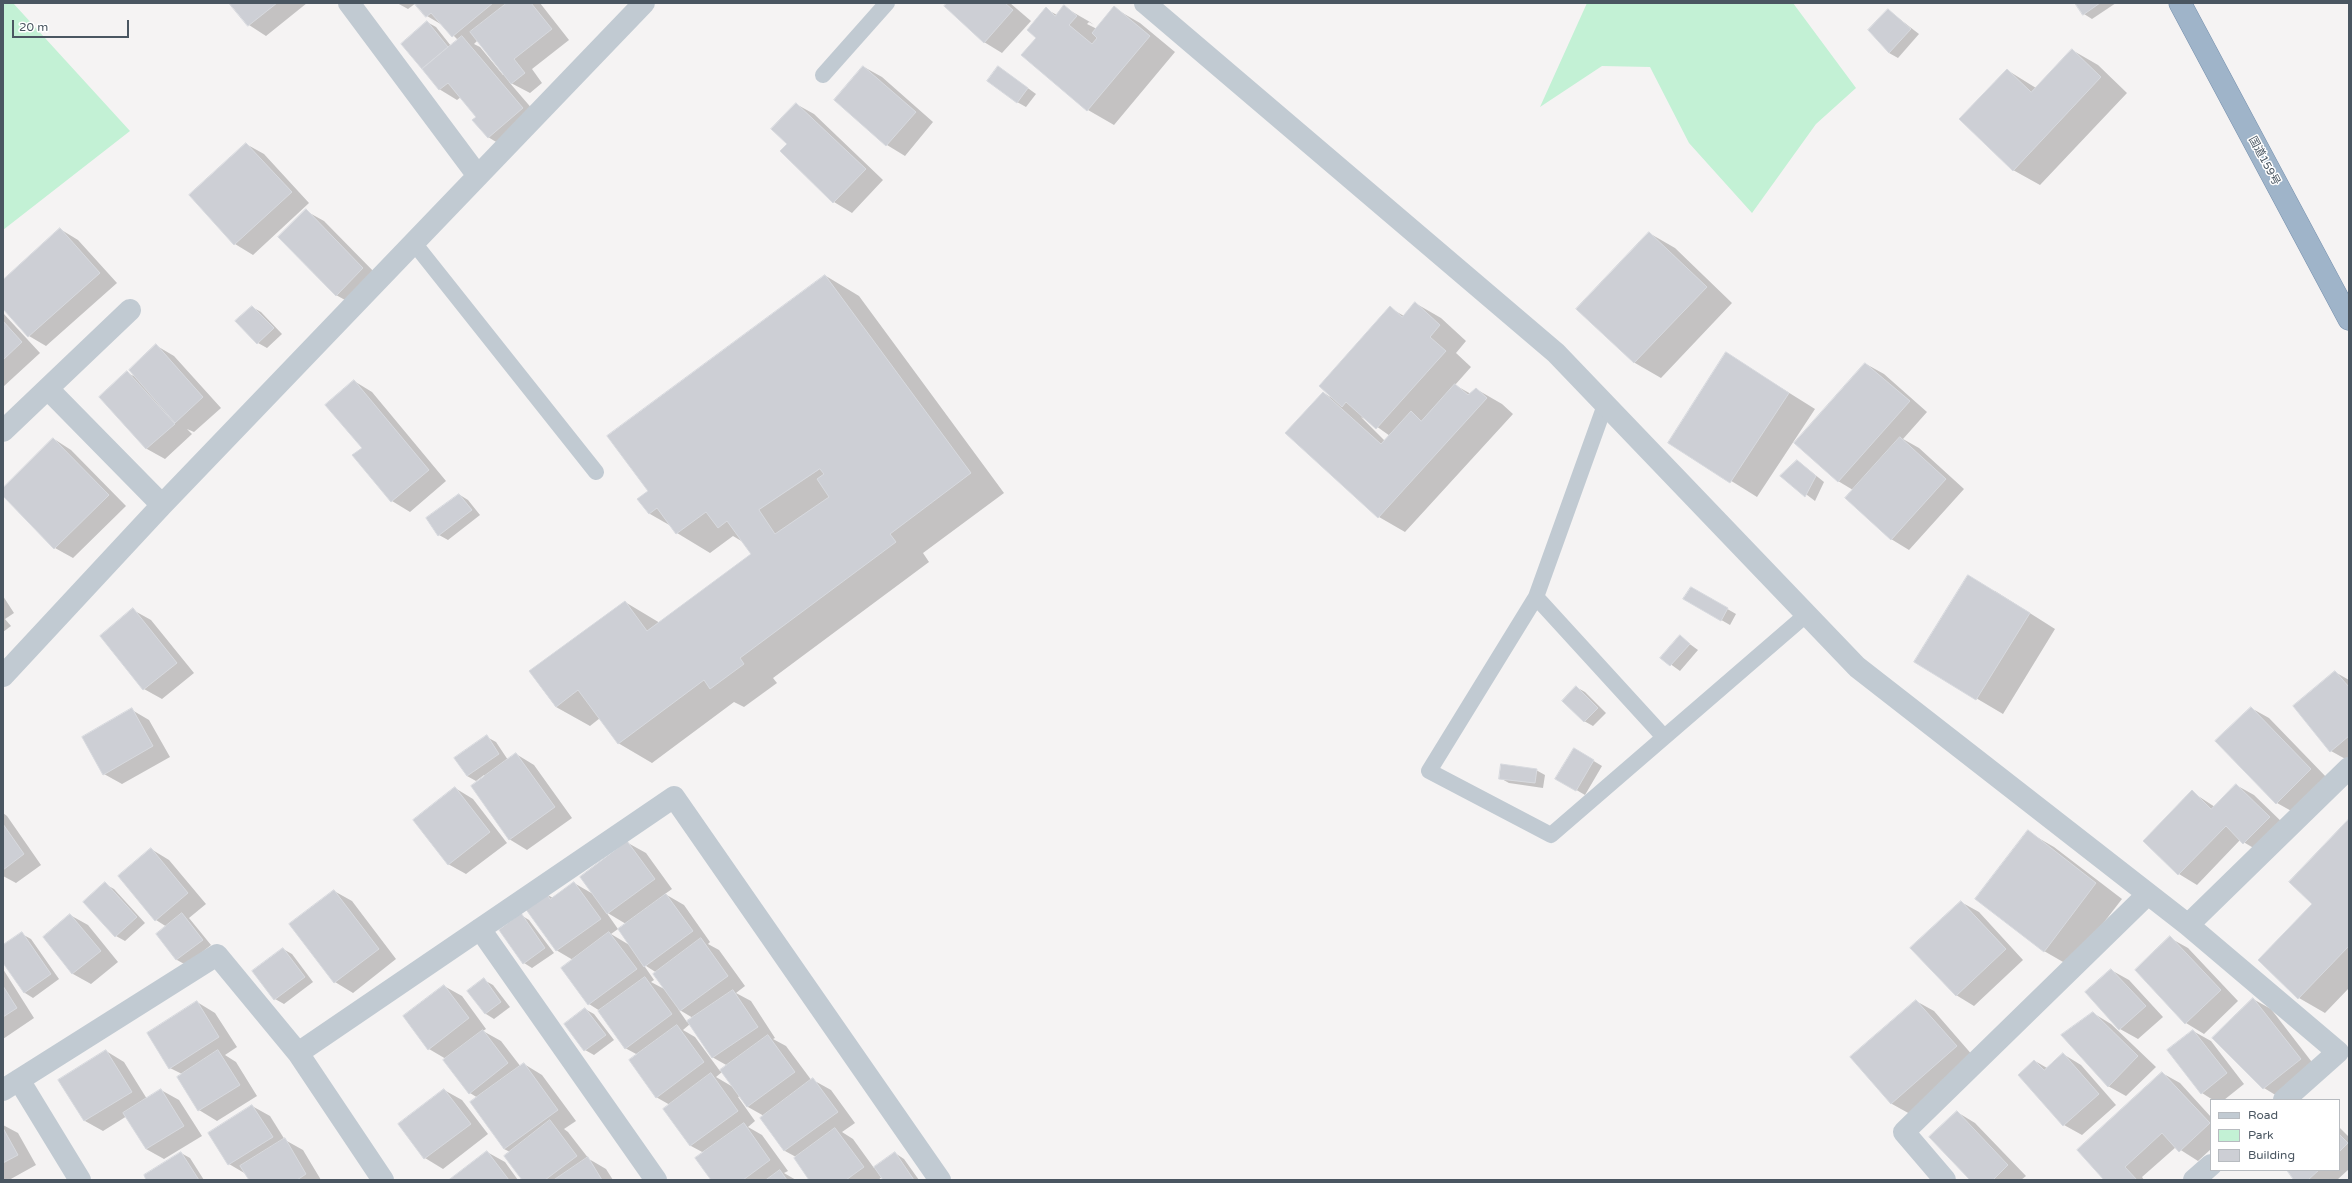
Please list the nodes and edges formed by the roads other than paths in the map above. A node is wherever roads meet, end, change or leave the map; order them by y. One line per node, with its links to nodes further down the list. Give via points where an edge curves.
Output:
1 (349, 3): 7 (street)
2 (644, 3): 7 (street)
3 (887, 3): 6 (lane)
4 (1145, 3): 12 (street, via 1556,353)
5 (2180, 3): 10 (highway, 国道159号)
6 (823, 75)
7 (478, 176): 8 (street)
8 (414, 242): 14 (lane); 15 (street)
9 (130, 310): 11 (street)
10 (2349, 319)
11 (48, 388): 13 (street); 15 (street)
12 (1605, 405): 16 (lane); 17 (street)
13 (3, 431)
14 (596, 472)
15 (162, 506): 18 (street)
16 (1536, 597): 19 (lane); 19 (lane, via 1429,770 1551,835)
17 (1807, 614): 19 (lane); 21 (street, via 1857,666)
18 (3, 676)
19 (1664, 737)
20 (2349, 768): 22 (street)
21 (2148, 894): 22 (street); 33 (street, via 1904,1132)
22 (2188, 925): 25 (street)
23 (480, 928): 24 (street); 31 (street); 32 (street, via 674,797)
24 (298, 1053): 26 (street, via 217,955); 30 (street)
25 (2343, 1057): 27 (street)
26 (11, 1085): 29 (street)
27 (2285, 1099)
28 (2210, 1166): 34 (street)
29 (80, 1180)
30 (383, 1180)
31 (656, 1180)
32 (940, 1180)
33 (1945, 1180)
34 (2194, 1180)

